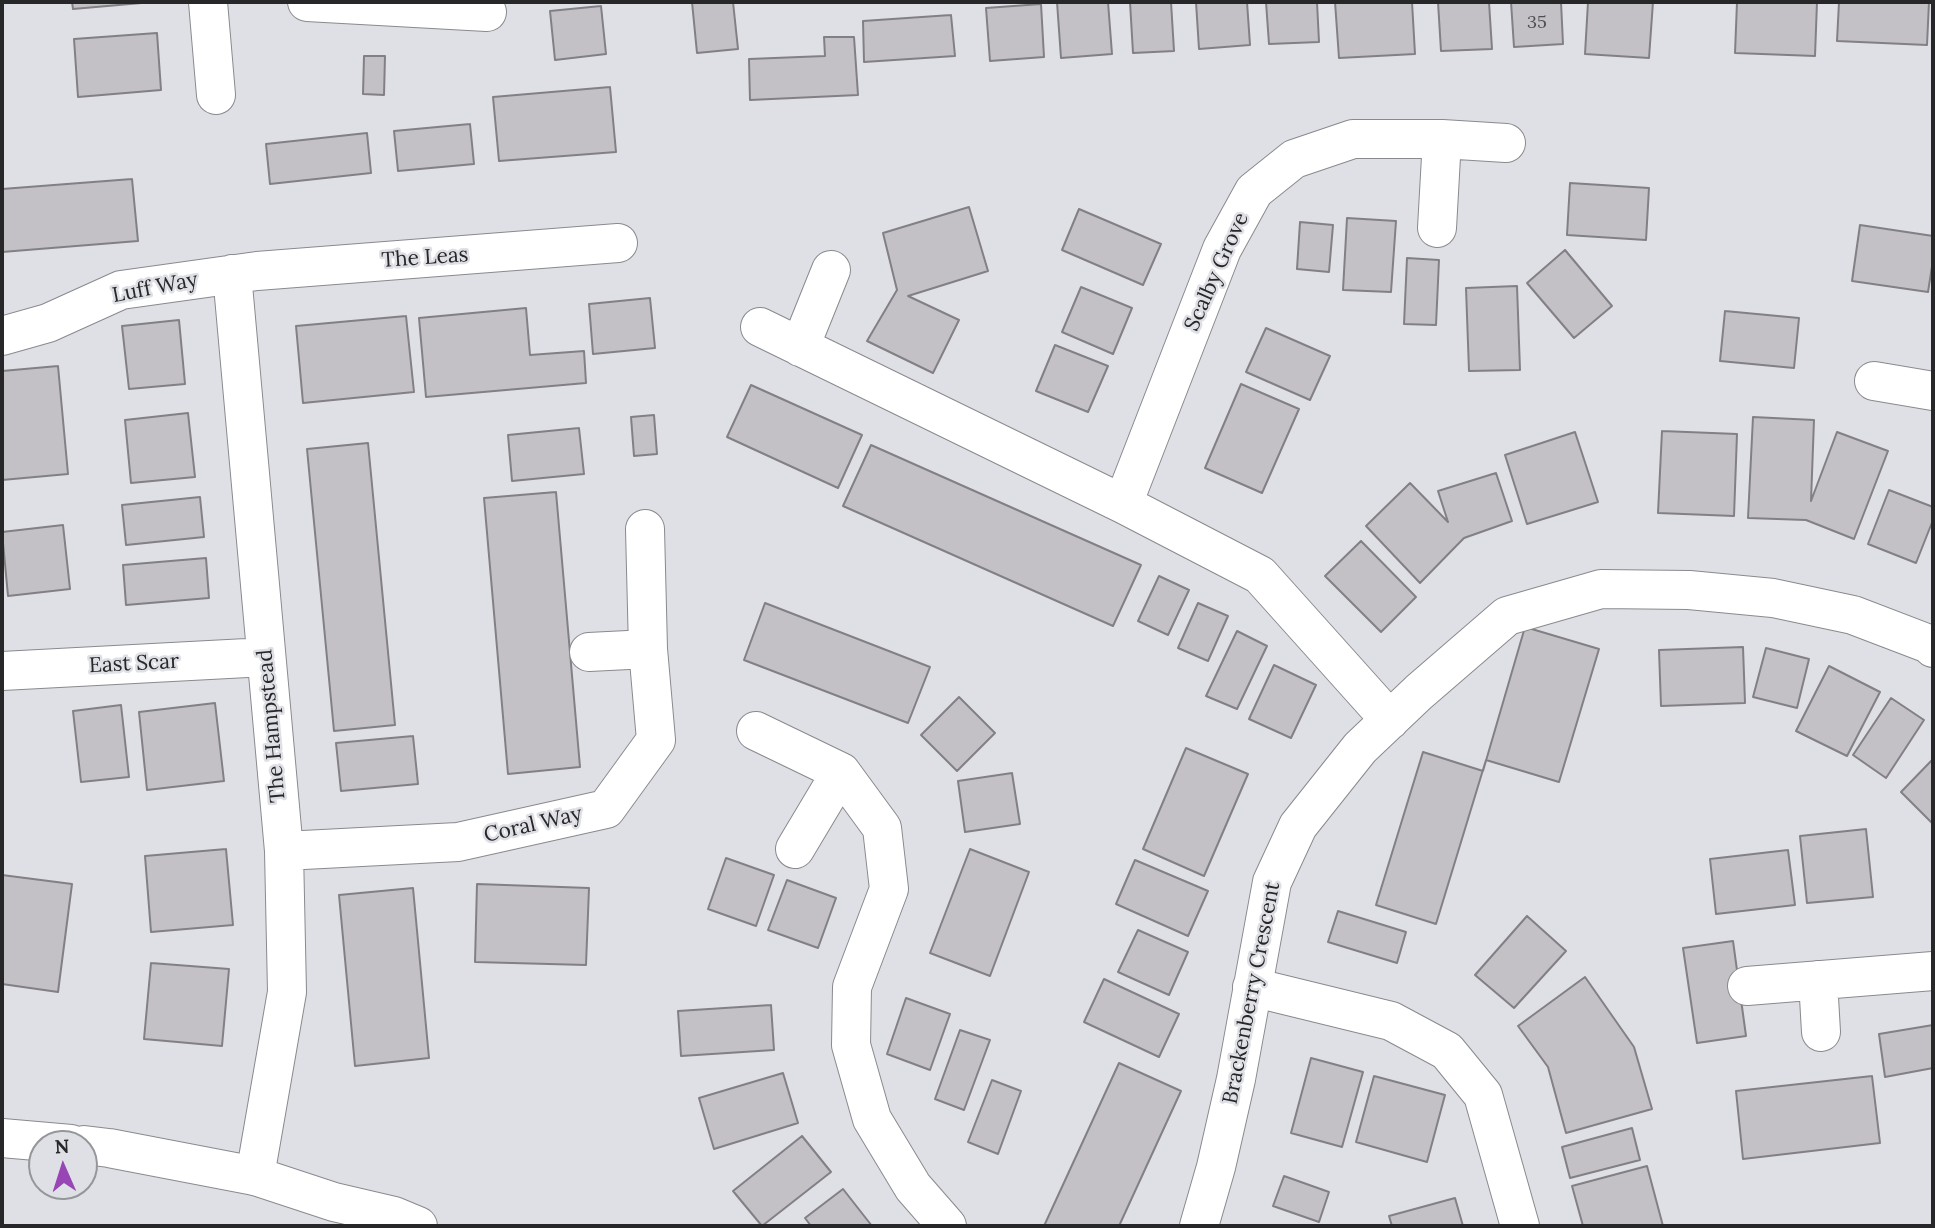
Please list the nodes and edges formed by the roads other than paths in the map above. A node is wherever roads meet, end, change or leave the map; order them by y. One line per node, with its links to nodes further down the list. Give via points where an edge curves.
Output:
1 (208, 2): 4 (street)
2 (306, 2): 3 (street)
3 (487, 12)
4 (216, 95)
5 (1442, 139): 6 (street, Scalby Grove); 7 (street); 16 (street, Scalby Grove, via 1353,139 1294,159 1254,191 1222,249)
6 (1506, 143)
7 (1437, 228)
8 (618, 243): 10 (street, The Leas)
9 (831, 270): 13 (street)
10 (232, 274): 12 (street, Luff Way, via 121,290 48,323); 21 (street, The Hampstead)
11 (760, 327): 13 (street)
12 (2, 336)
13 (800, 347): 16 (street)
14 (1874, 381): 15 (street)
15 (1933, 391)
16 (1123, 503): 23 (street, via 1260,575)
17 (645, 528): 19 (street, Coral Way)
18 (1932, 642): 23 (street, Brackenberry Crescent, via 1853,615 1773,598 1689,590 1601,589 1507,616)
19 (648, 649): 20 (street); 27 (street, Coral Way, via 656,740 606,808 458,842)
20 (589, 652)
21 (266, 657): 22 (street, East Scar); 27 (street, The Hampstead)
22 (2, 671)
23 (1390, 720): 30 (street, Brackenberry Crescent, via 1360,748 1298,827 1272,882)
24 (756, 731): 25 (street)
25 (841, 772): 26 (street); 38 (street, via 882,828 889,889 852,987 852,1045 872,1119 913,1187)
26 (795, 849)
27 (284, 851): 36 (street, The Hampstead, via 287,992)
28 (1933, 971): 29 (street)
29 (1818, 980): 31 (street); 32 (street)
30 (1252, 986): 39 (street, Brackenberry Crescent, via 1236,1079); 40 (street, via 1391,1021 1447,1051 1483,1095)
31 (1747, 986)
32 (1821, 1032)
33 (2, 1138): 34 (street)
34 (28, 1140)
35 (98, 1147): 36 (street)
36 (255, 1176): 37 (street)
37 (418, 1226)
38 (947, 1226)
39 (1199, 1226)
40 (1520, 1226)

